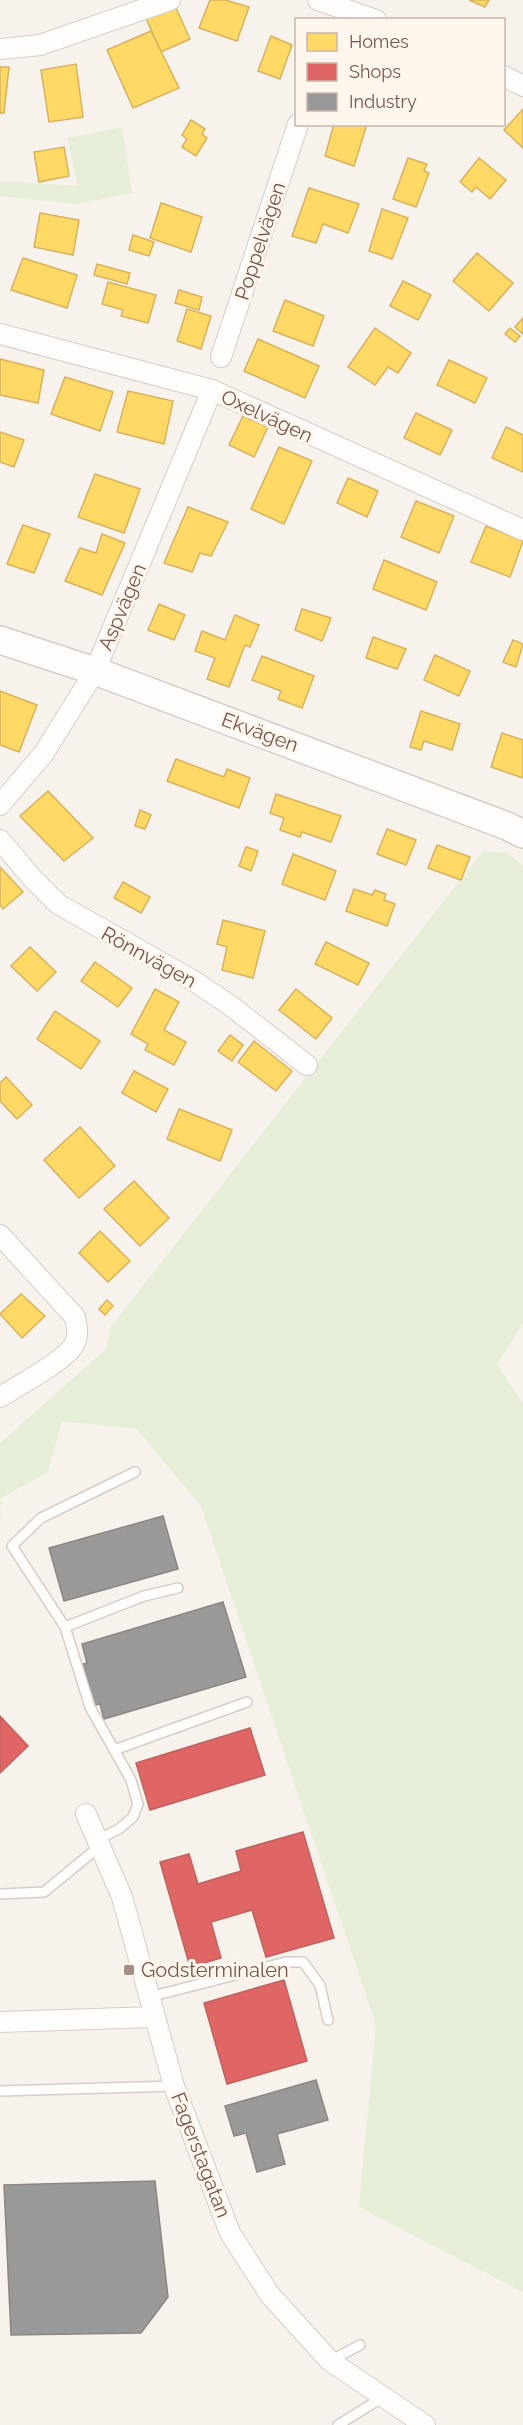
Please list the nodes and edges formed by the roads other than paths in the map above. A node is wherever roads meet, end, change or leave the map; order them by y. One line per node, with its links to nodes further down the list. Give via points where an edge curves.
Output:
1 (170, 0): 4 (street, via 40,45)
2 (331, 6): 3 (street)
3 (370, 18)
4 (0, 49)
5 (505, 77): 6 (street)
6 (523, 86)
7 (297, 126): 9 (street, Poppelvägen)
8 (0, 334): 10 (street, Oxelvägen)
9 (221, 357)
10 (212, 390): 11 (street, Oxelvägen); 13 (street, Aspvägen)
11 (523, 530)
12 (0, 640): 13 (street, Ekvägen)
13 (95, 671): 14 (street, Aspvägen, via 44,753); 15 (street, Ekvägen)
14 (0, 805)
15 (521, 833)
16 (0, 840): 17 (street, Rönnvägen, via 58,904 195,981)
17 (307, 1065)
18 (0, 1235): 19 (street, via 75,1317 78,1332 73,1347)
19 (0, 1397)
20 (135, 1472): 22 (lane, via 41,1518 12,1546)
21 (178, 1588): 22 (lane, via 144,1596)
22 (65, 1627): 24 (lane, via 90,1707)
23 (247, 1702): 24 (lane)
24 (114, 1750): 26 (lane, via 138,1804 133,1817)
25 (86, 1814): 26 (street, Fagerstagatan)
26 (98, 1843): 27 (lane, via 44,1892); 28 (street, Fagerstagatan, via 122,1897)
27 (0, 1894)
28 (150, 1997): 29 (street, Fagerstagatan); 30 (lane, via 286,1962 303,1962 320,1984)
29 (155, 2017): 31 (street); 32 (street, Fagerstagatan)
30 (328, 2020)
31 (0, 2022)
32 (174, 2086): 33 (lane); 35 (street, Fagerstagatan, via 230,2233 270,2295)
33 (0, 2091)
34 (360, 2345): 35 (lane)
35 (330, 2361): 36 (street, Fagerstagatan)
36 (383, 2397): 37 (lane); 38 (street, Fagerstagatan)
37 (338, 2425)
38 (425, 2425)

